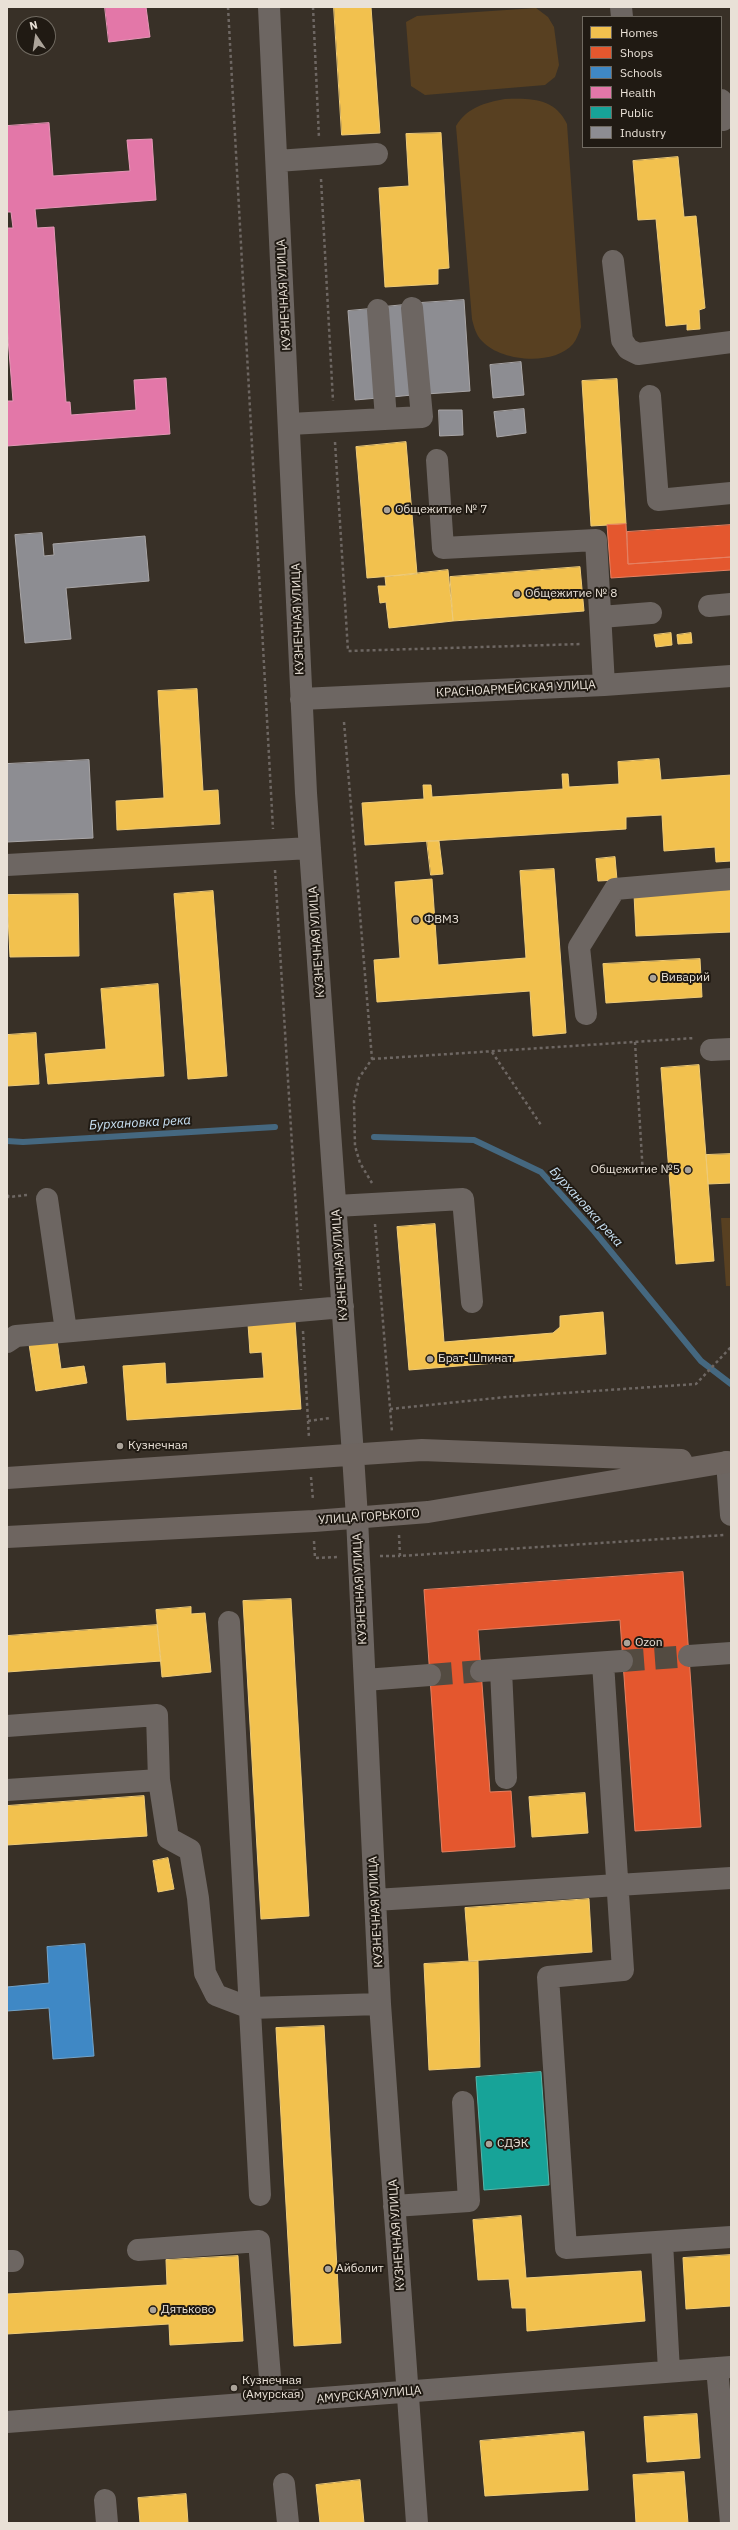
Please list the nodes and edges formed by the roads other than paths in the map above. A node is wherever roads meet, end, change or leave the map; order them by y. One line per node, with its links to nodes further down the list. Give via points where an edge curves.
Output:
1 (269, 7): 3 (street, КУЗНЕЧНАЯ УЛИЦА)
2 (378, 154): 3 (street)
3 (277, 162): 10 (street, КУЗНЕЧНАЯ УЛИЦА)
4 (614, 261): 7 (street, via 622,340 628,349 638,354)
5 (412, 308): 9 (street, via 422,416)
6 (378, 310): 9 (street)
7 (731, 342)
8 (650, 396): 12 (street, via 658,500)
9 (386, 419): 10 (street)
10 (290, 424): 19 (street, КУЗНЕЧНАЯ УЛИЦА)
11 (437, 460): 16 (street, via 443,548 596,540)
12 (731, 493)
13 (731, 604): 14 (street)
14 (709, 606)
15 (651, 612): 16 (street)
16 (601, 618): 18 (street)
17 (731, 676): 18 (street, КРАСНОАРМЕЙСКАЯ УЛИЦА)
18 (604, 685): 19 (street, КРАСНОАРМЕЙСКАЯ УЛИЦА)
19 (302, 699): 20 (street, КУЗНЕЧНАЯ УЛИЦА)
20 (310, 848): 21 (street); 25 (street, КУЗНЕЧНАЯ УЛИЦА)
21 (7, 865)
22 (731, 879): 23 (street, via 615,889 579,947)
23 (586, 1014)
24 (46, 1199): 28 (street)
25 (336, 1206): 26 (street, via 464,1199); 27 (street, КУЗНЕЧНАЯ УЛИЦА)
26 (472, 1302)
27 (343, 1307): 28 (street); 30 (street, КУЗНЕЧНАЯ УЛИЦА)
28 (66, 1331): 29 (street, via 16,1336)
29 (7, 1342)
30 (353, 1455): 31 (main road, via 422,1450); 32 (main road); 34 (main road, КУЗНЕЧНАЯ УЛИЦА)
31 (729, 1462): 33 (street); 34 (main road, УЛИЦА ГОРЬКОГО, via 428,1512)
32 (7, 1478)
33 (731, 1515)
34 (357, 1518): 35 (main road, УЛИЦА ГОРЬКОГО); 40 (street, КУЗНЕЧНАЯ УЛИЦА)
35 (7, 1537)
36 (229, 1622): 49 (street)
37 (731, 1653): 38 (street)
38 (689, 1656)
39 (430, 1675): 40 (street)
40 (365, 1680): 47 (street, КУЗНЕЧНАЯ УЛИЦА)
41 (7, 1726): 43 (street, via 157,1715)
42 (506, 1778): 46 (street, via 491,1671 613,1662)
43 (159, 1780): 44 (street); 49 (street, via 168,1838 190,1850 198,1898 205,1973 216,1996)
44 (7, 1790)
45 (731, 1878): 46 (street)
46 (619, 1885): 47 (street); 54 (street, via 623,1970 548,1977 566,2248)
47 (375, 1900): 48 (street, КУЗНЕЧНАЯ УЛИЦА)
48 (380, 2004): 49 (street); 52 (street, КУЗНЕЧНАЯ УЛИЦА)
49 (250, 2008): 51 (street)
50 (463, 2102): 52 (street, via 469,2201)
51 (260, 2195)
52 (394, 2206): 58 (street, КУЗНЕЧНАЯ УЛИЦА)
53 (731, 2237): 54 (street)
54 (662, 2242): 57 (street)
55 (138, 2250): 59 (street, via 259,2241)
56 (724, 2367): 57 (street, АМУРСКАЯ УЛИЦА); 66 (street)
57 (669, 2371): 58 (street, АМУРСКАЯ УЛИЦА)
58 (408, 2392): 59 (street, АМУРСКАЯ УЛИЦА); 65 (street, КУЗНЕЧНАЯ УЛИЦА)
59 (272, 2402): 60 (street, АМУРСКАЯ УЛИЦА)
60 (7, 2422)
61 (284, 2484): 64 (street)
62 (105, 2500): 63 (street)
63 (107, 2523)
64 (288, 2523)
65 (417, 2523)
66 (731, 2523)

